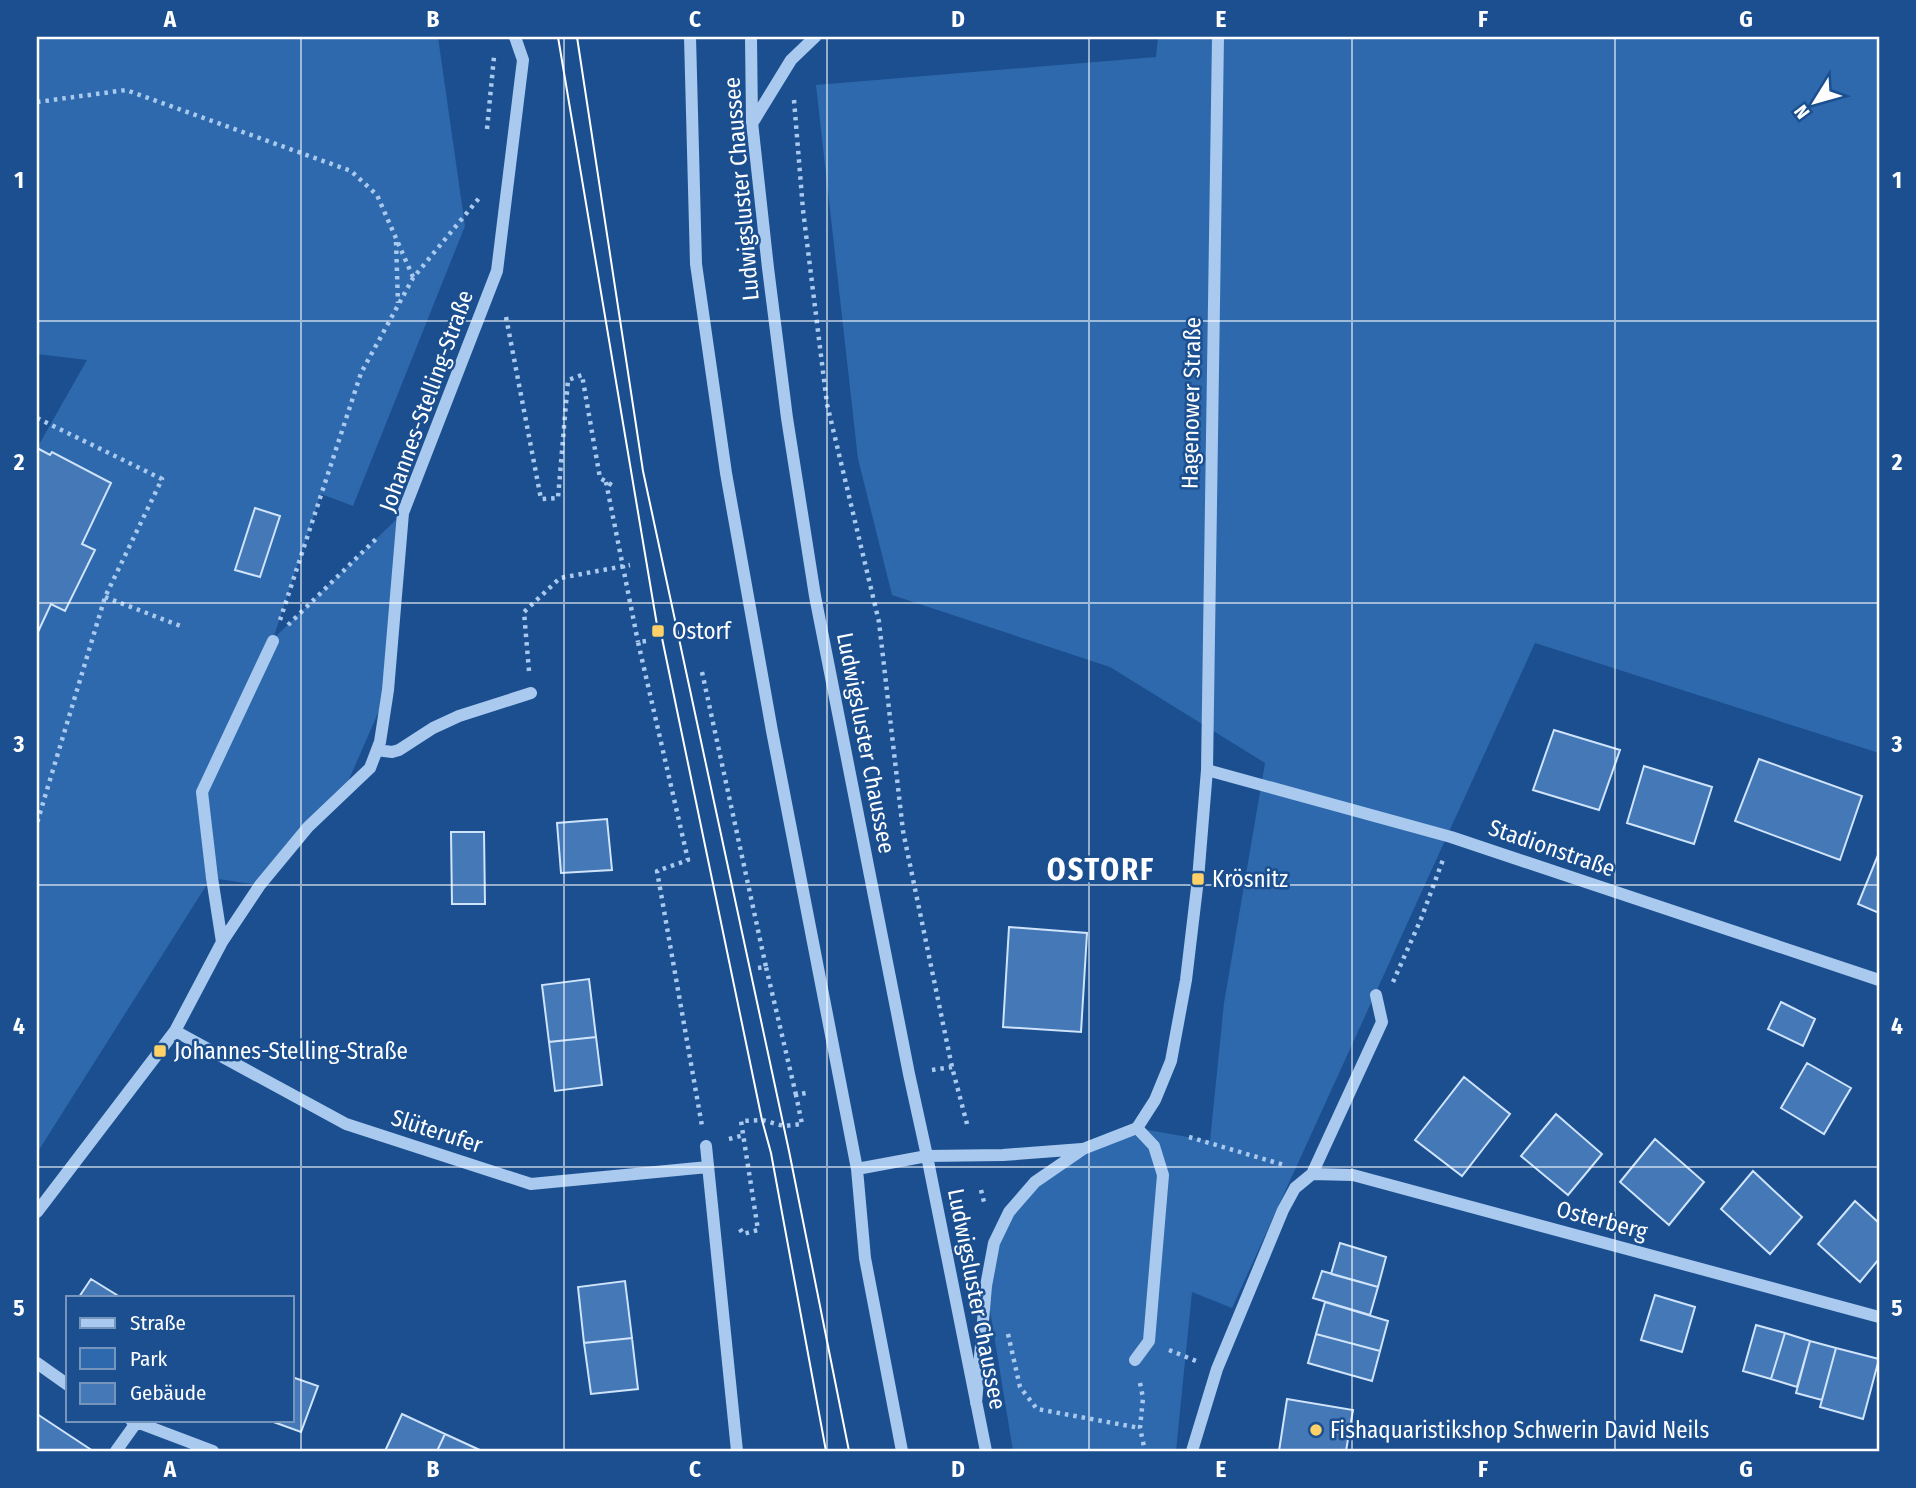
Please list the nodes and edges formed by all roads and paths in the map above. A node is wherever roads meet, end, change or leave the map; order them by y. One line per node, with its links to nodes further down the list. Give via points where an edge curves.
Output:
1 (516, 37): 19 (street, Johannes-Stelling-Straße, via 523,60 497,271)
2 (690, 37): 52 (street, Ludwigsluster Chaussee, via 696,264 726,473)
3 (751, 37): 9 (street, Ludwigsluster Chaussee)
4 (815, 37): 7 (street)
5 (1218, 37): 31 (street, Hagenower Straße)
6 (492, 48): 10 (path, via 495,59)
7 (791, 60): 9 (street); 40 (path, via 803,210 827,404 879,622 903,831)
8 (37, 102): 12 (path, via 125,90 351,171 377,195)
9 (752, 122): 49 (street, Ludwigsluster Chaussee, via 787,418 815,596)
10 (487, 135)
11 (482, 186): 13 (path, via 480,199)
12 (396, 238): 13 (path); 14 (path)
13 (413, 278): 14 (path)
14 (398, 306): 24 (path, via 361,373)
15 (505, 312): 17 (path, via 541,499 558,498 568,380 582,375 600,478)
16 (37, 418): 22 (path, via 162,479)
17 (606, 482): 18 (path); 20 (path)
18 (615, 487)
19 (402, 513): 24 (path); 30 (street, Johannes-Stelling-Straße, via 388,690)
20 (623, 565): 21 (path); 25 (path, via 560,578 524,612); 27 (path)
21 (630, 565)
22 (105, 597): 23 (path); 32 (path)
23 (183, 627)
24 (273, 641): 34 (street, via 202,792)
25 (526, 641)
26 (646, 641): 27 (path)
27 (638, 642): 47 (path, via 688,860 657,871)
28 (702, 672): 35 (path)
29 (531, 692): 30 (street, via 459,716 400,750)
30 (377, 750): 34 (street, Johannes-Stelling-Straße, via 370,768 308,827)
31 (1207, 770): 37 (street, Stadionstraße, via 1451,837); 45 (street, Hagenower Straße, via 1186,980 1171,1061)
32 (37, 823)
33 (1442, 861): 38 (path, via 1392,984)
34 (222, 942): 39 (street, Johannes-Stelling-Straße)
35 (766, 967): 36 (path); 43 (path)
36 (758, 968)
37 (1879, 980)
38 (1376, 995): 53 (street, via 1382,1022)
39 (175, 1031): 51 (street, Slüterufer, via 346,1124 531,1184); 54 (street, Johannes-Stelling-Straße)
40 (952, 1067): 41 (path); 44 (path)
41 (930, 1071)
42 (810, 1092): 43 (path)
43 (796, 1095): 55 (path, via 803,1124 741,1121 758,1230 743,1234)
44 (967, 1124)
45 (1137, 1128): 48 (street); 58 (street, via 1154,1146 1163,1175)
46 (1189, 1137): 50 (path)
47 (706, 1146): 51 (street)
48 (1083, 1149): 49 (street); 63 (street, via 1035,1182 1009,1212 994,1243)
49 (927, 1156): 52 (street); 63 (street, Ludwigsluster Chaussee)
50 (1261, 1158)
51 (708, 1167): 69 (street)
52 (857, 1168): 70 (street, Ludwigsluster Chaussee, via 865,1258)
53 (1312, 1174): 56 (street, Osterberg, via 1353,1175); 61 (street, via 1295,1188 1283,1210)
54 (37, 1212)
55 (735, 1223)
56 (1879, 1317)
57 (1006, 1326): 66 (path, via 1020,1387 1037,1409)
58 (1149, 1341): 59 (street); 61 (path)
59 (1135, 1360): 66 (path, via 1143,1398)
60 (37, 1363): 62 (street)
61 (1217, 1370): 73 (street)
62 (66, 1384)
63 (976, 1403): 71 (street, Ludwigsluster Chaussee)
64 (133, 1422): 67 (street)
65 (137, 1422): 68 (street)
66 (1140, 1428): 72 (path)
67 (116, 1451)
68 (213, 1451)
69 (737, 1451)
70 (902, 1451)
71 (986, 1451)
72 (1144, 1451)
73 (1192, 1451)

